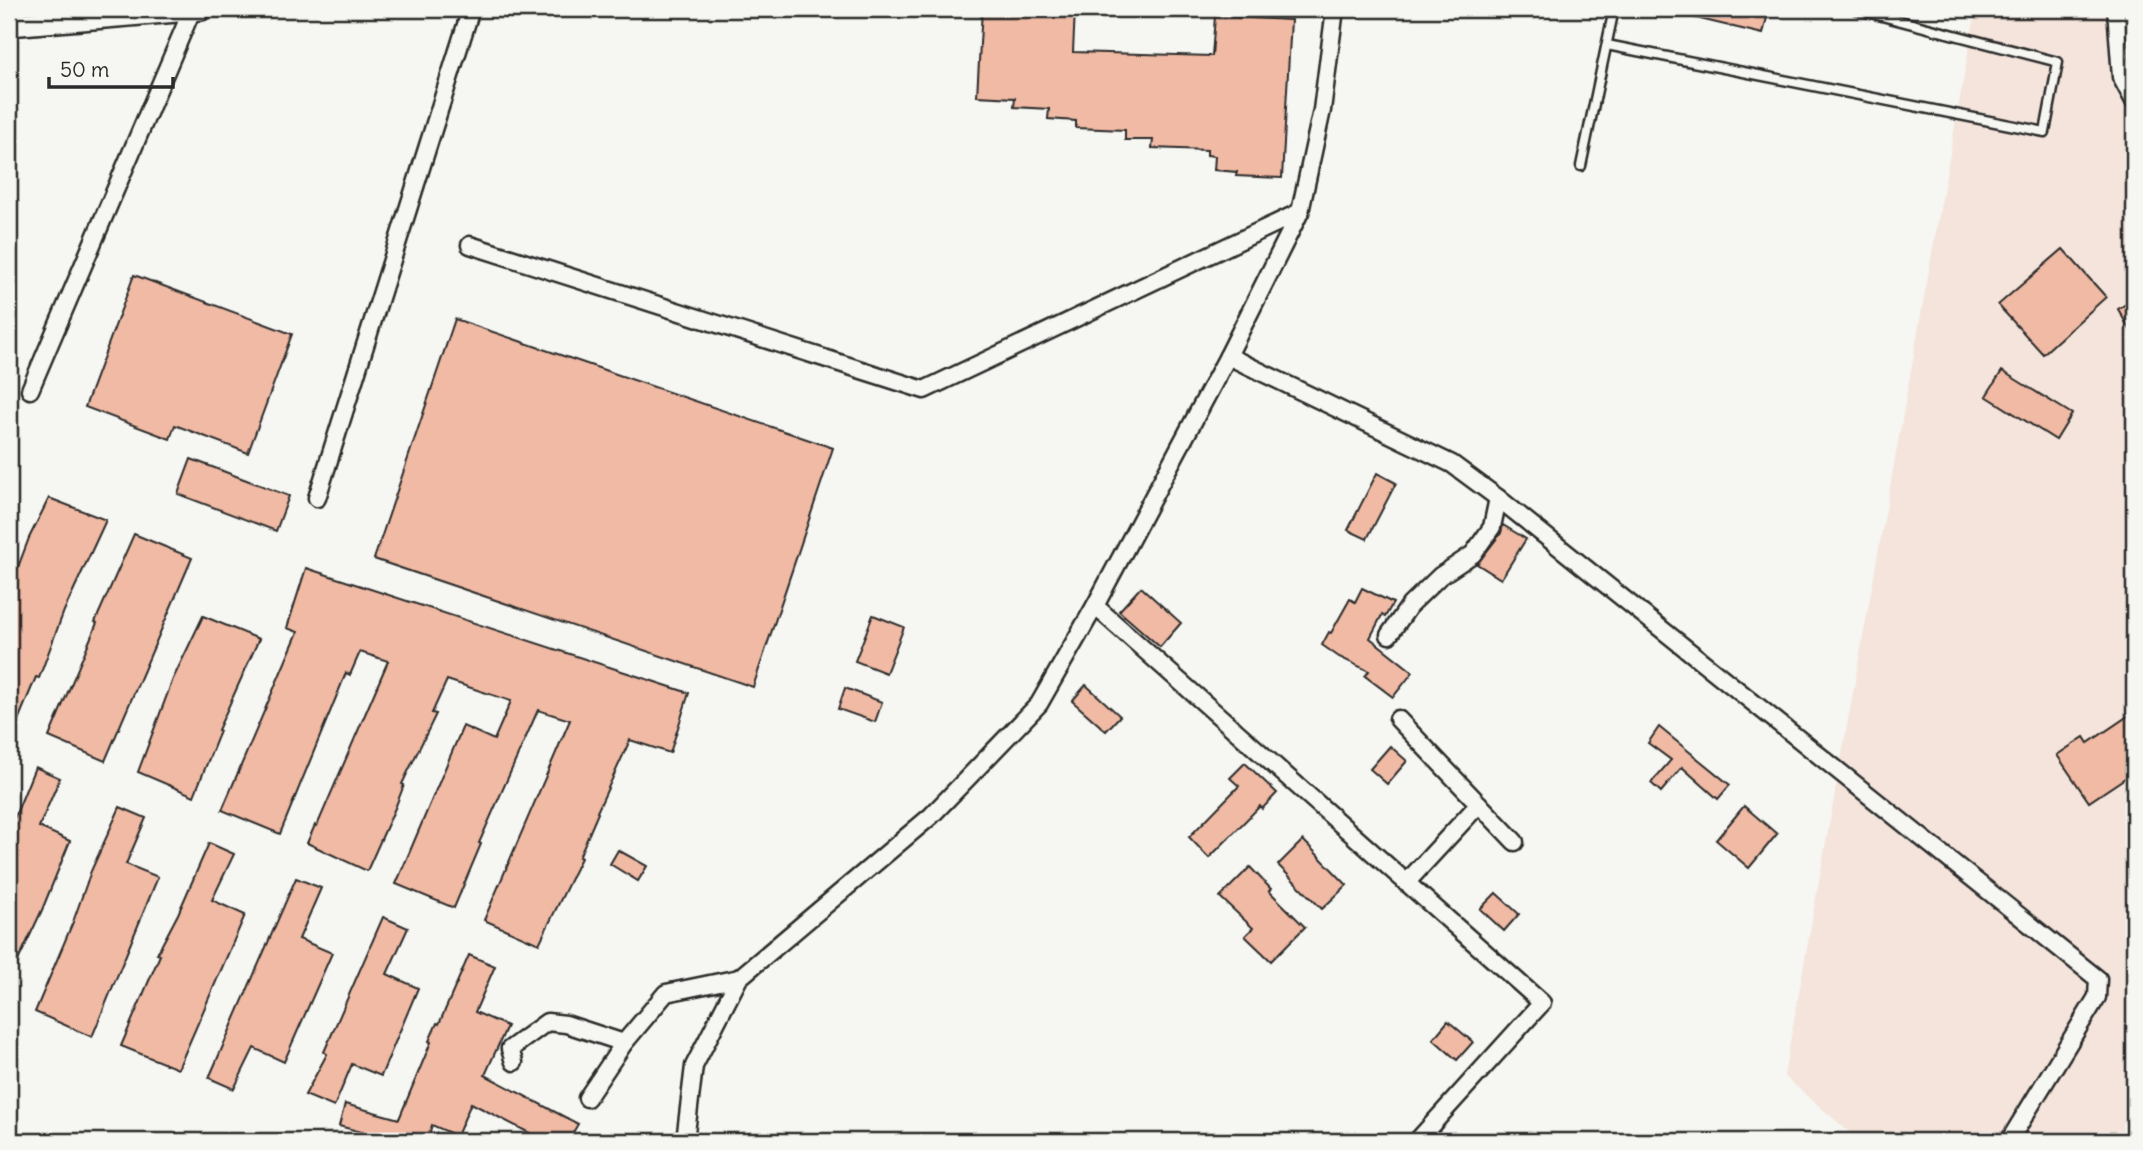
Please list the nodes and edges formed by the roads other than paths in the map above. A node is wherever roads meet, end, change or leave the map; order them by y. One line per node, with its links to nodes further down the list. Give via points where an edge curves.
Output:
1 (197, 9): 7 (main road); 14 (street)
2 (471, 9): 15 (street)
3 (1335, 9): 11 (street, via 1322,110)
4 (1614, 9): 8 (lane)
5 (1856, 9): 8 (lane, via 2058,62 2045,132)
6 (2116, 9): 9 (street, via 2121,76)
7 (9, 24)
8 (1607, 45): 10 (lane)
9 (2134, 101)
10 (1581, 166)
11 (1300, 212): 12 (street, via 924,390); 13 (street)
12 (470, 245)
13 (1228, 356): 16 (street, via 1452,464); 17 (street)
14 (30, 390)
15 (317, 498)
16 (1498, 498): 18 (street, via 1492,527 1473,554 1440,576 1410,605); 29 (street, via 2098,979 2097,997)
17 (1095, 606): 22 (street); 23 (street, via 1039,704 931,816)
18 (1389, 635)
19 (1398, 719): 20 (street)
20 (1479, 804): 21 (street); 22 (street)
21 (1515, 842)
22 (1406, 883): 28 (street, via 1542,1003)
23 (740, 978): 24 (street, via 666,993); 27 (street, via 694,1066)
24 (624, 1042): 25 (street, via 547,1022 510,1049); 26 (street)
25 (514, 1062)
26 (587, 1098)
27 (685, 1141)
28 (1417, 1141)
29 (2009, 1141)

